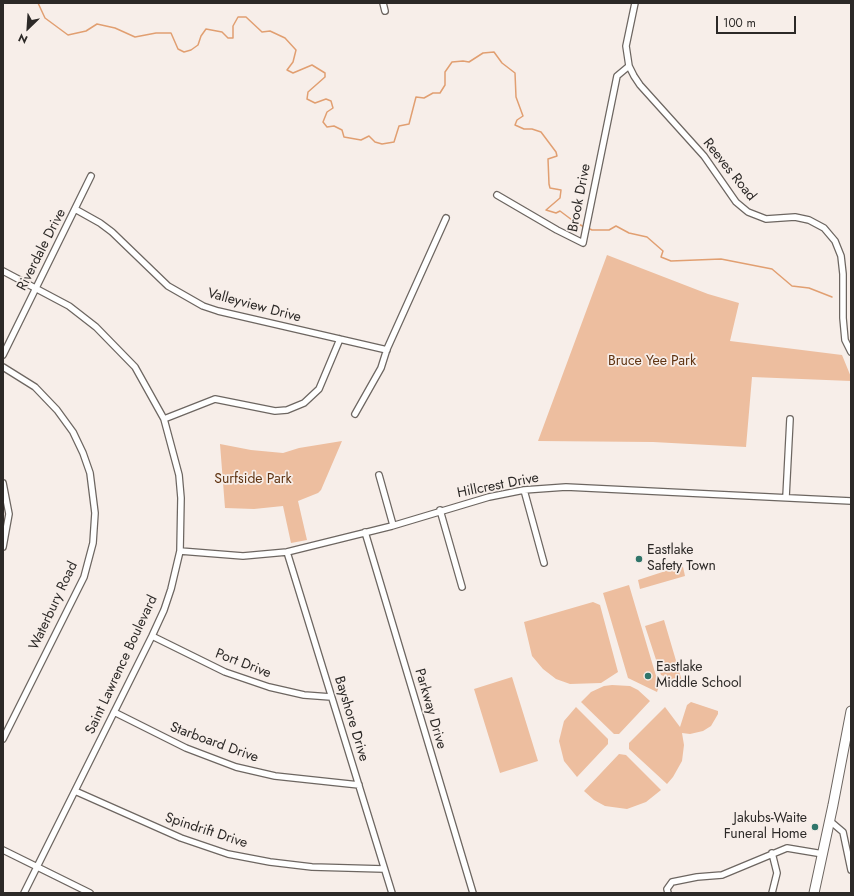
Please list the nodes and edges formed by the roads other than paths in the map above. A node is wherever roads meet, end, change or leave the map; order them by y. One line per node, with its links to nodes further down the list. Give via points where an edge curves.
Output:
1 (383, 3): 3 (street)
2 (635, 3): 4 (street, Reeves Road, via 626,46)
3 (385, 11)
4 (629, 66): 6 (street, Brook Drive, via 616,76 583,243); 13 (street, Reeves Road, via 640,86 704,156 736,202 748,212 766,219 795,217 809,220 824,228 835,241 841,256 843,274 845,340)
5 (92, 176): 7 (street, Riverdale Drive)
6 (497, 195)
7 (75, 209): 10 (street, Riverdale Drive); 11 (street, Valleyview Drive, via 112,232 168,286 190,300 218,311)
8 (446, 218): 12 (street)
9 (3, 271): 10 (street, Saint Lawrence Boulevard)
10 (36, 288): 14 (street, Riverdale Drive); 17 (street, Saint Lawrence Boulevard, via 69,306 117,347 134,367)
11 (340, 340): 12 (street, Valleyview Drive); 17 (street, via 318,389 304,403 287,410 275,411 215,400)
12 (387, 350): 16 (street, via 381,368)
13 (851, 352)
14 (3, 355)
15 (3, 367): 36 (street, Waterbury Road, via 35,387 73,432 90,473 94,494 95,527 84,577)
16 (355, 414)
17 (164, 419): 28 (street, Saint Lawrence Boulevard, via 179,474 182,521)
18 (790, 419): 22 (street)
19 (379, 475): 25 (street)
20 (3, 483): 27 (street, via 9,514)
21 (524, 490): 22 (street, Hillcrest Drive, via 566,487); 24 (street, Hillcrest Drive); 30 (street)
22 (786, 497): 23 (street, Hillcrest Drive)
23 (851, 501)
24 (440, 510): 25 (street, Hillcrest Drive); 31 (street)
25 (394, 525): 26 (street, Hillcrest Drive)
26 (365, 532): 29 (street, Hillcrest Drive); 49 (street, Parkway Drive)
27 (3, 547)
28 (180, 550): 29 (street, Hillcrest Drive, via 243,556); 32 (street, Saint Lawrence Boulevard, via 171,589)
29 (287, 552): 33 (street, Bayshore Drive)
30 (544, 563)
31 (462, 587)
32 (152, 636): 33 (street, Port Drive, via 232,675 304,695); 35 (street, Saint Lawrence Boulevard)
33 (331, 697): 37 (street, Bayshore Drive)
34 (851, 711): 39 (main road)
35 (114, 712): 37 (street, Starboard Drive, via 186,748 236,767 275,776); 38 (street, Saint Lawrence Boulevard)
36 (3, 739)
37 (359, 785): 44 (street, Bayshore Drive)
38 (75, 791): 43 (street, Saint Lawrence Boulevard); 44 (street, Spindrift Drive, via 181,838 228,854 312,867)
39 (830, 821): 42 (main road); 45 (street, via 843,832)
40 (3, 850): 43 (street)
41 (772, 853): 42 (street, via 787,848); 50 (street, via 722,875 672,882 666,889); 51 (street, via 777,873)
42 (823, 854): 52 (main road)
43 (37, 868): 46 (street, Saint Lawrence Boulevard); 47 (street)
44 (384, 869): 48 (street, Bayshore Drive)
45 (851, 870)
46 (24, 893)
47 (90, 893)
48 (392, 893)
49 (473, 893)
50 (668, 893)
51 (772, 893)
52 (814, 893)

